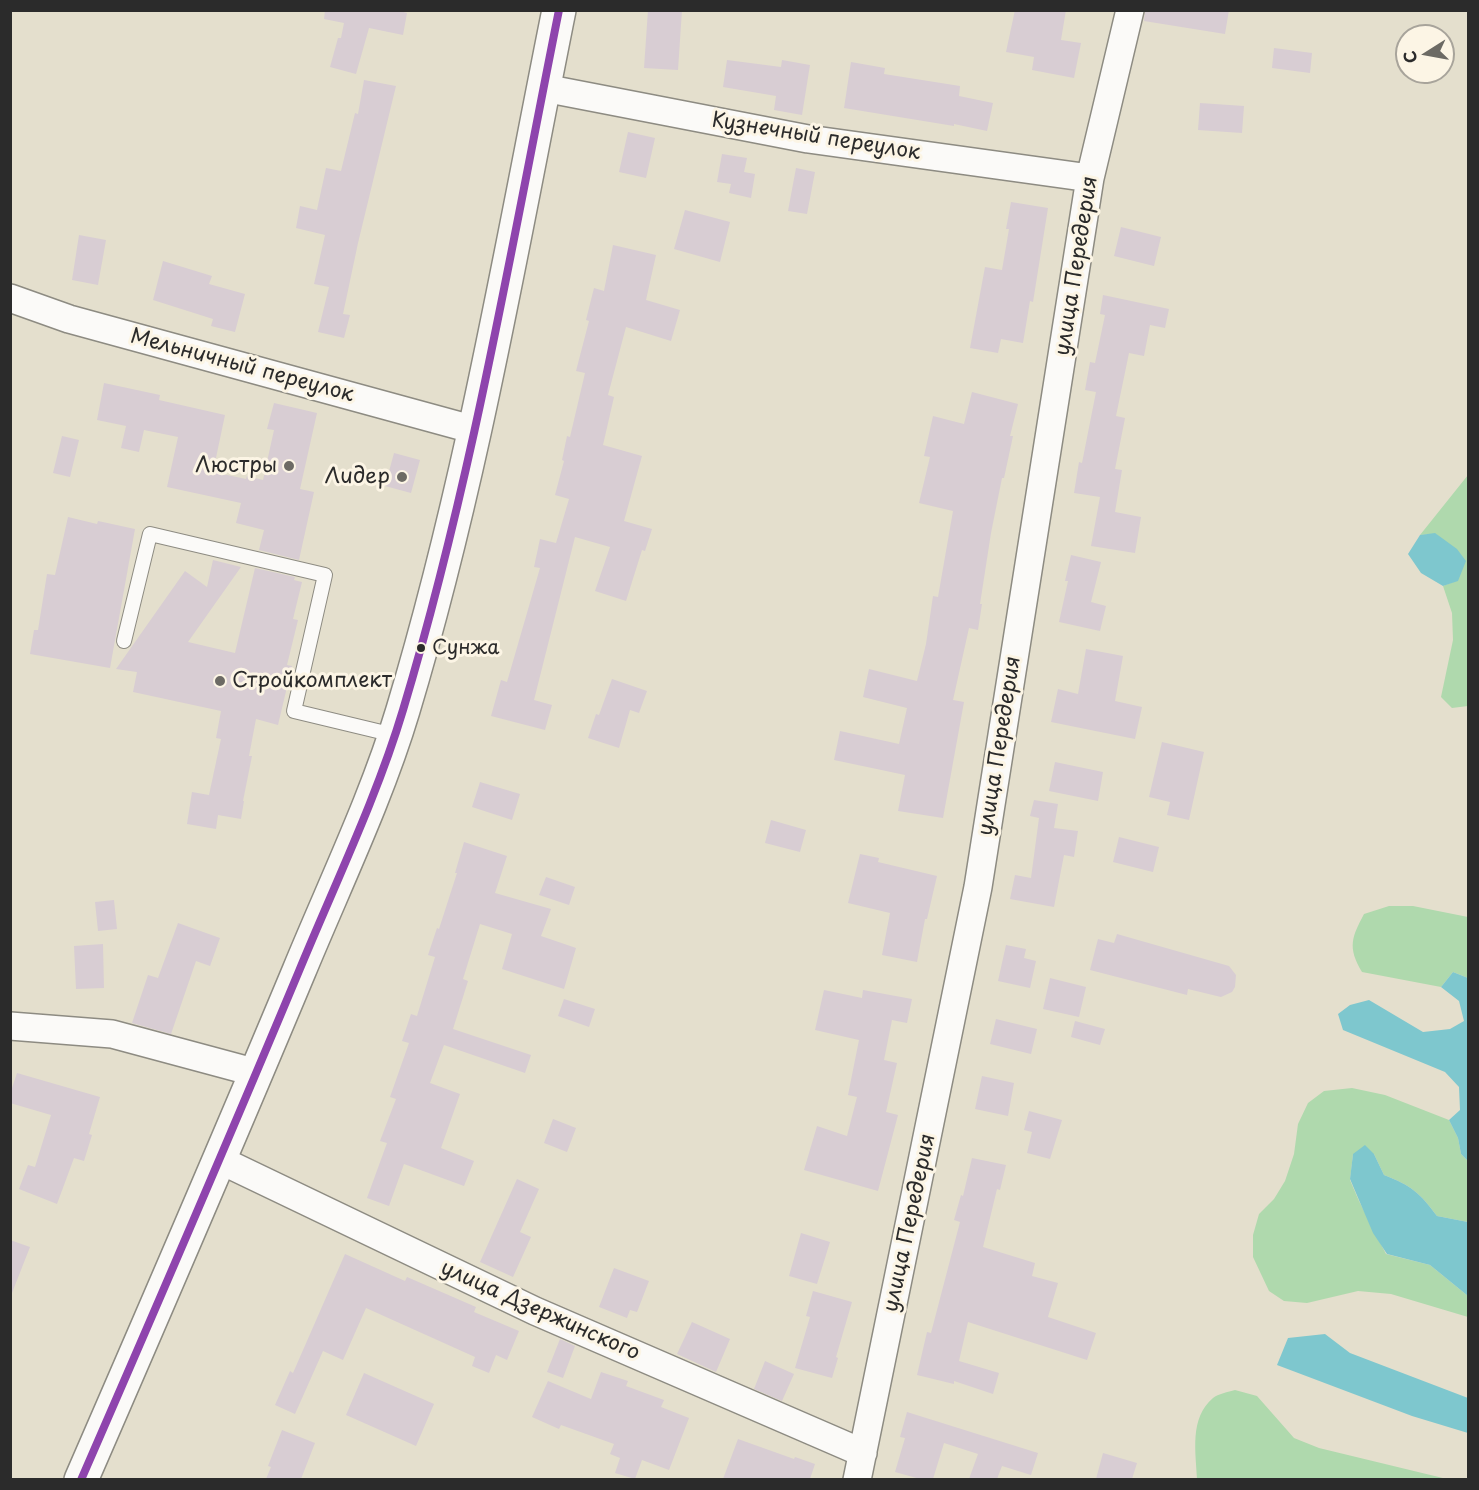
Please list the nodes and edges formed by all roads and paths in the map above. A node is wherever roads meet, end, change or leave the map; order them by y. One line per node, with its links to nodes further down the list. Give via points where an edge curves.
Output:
1 (559, 10): 3 (street)
2 (1130, 10): 4 (street, улица Передерия)
3 (544, 88): 4 (street, Кузнечный переулок, via 808,139); 6 (street)
4 (1090, 178): 12 (street, улица Передерия, via 978,887)
5 (10, 298): 6 (street, Мельничный переулок, via 69,319)
6 (475, 430): 8 (street, via 441,572)
7 (124, 641): 8 (lane, via 150,534 325,575 294,711)
8 (394, 735): 10 (street)
9 (10, 1026): 10 (street, via 112,1034)
10 (257, 1073): 11 (street)
11 (220, 1160): 12 (street, улица Дзержинского, via 535,1311); 13 (street)
12 (863, 1453): 14 (street, улица Передерия)
13 (81, 1479)
14 (857, 1479)

